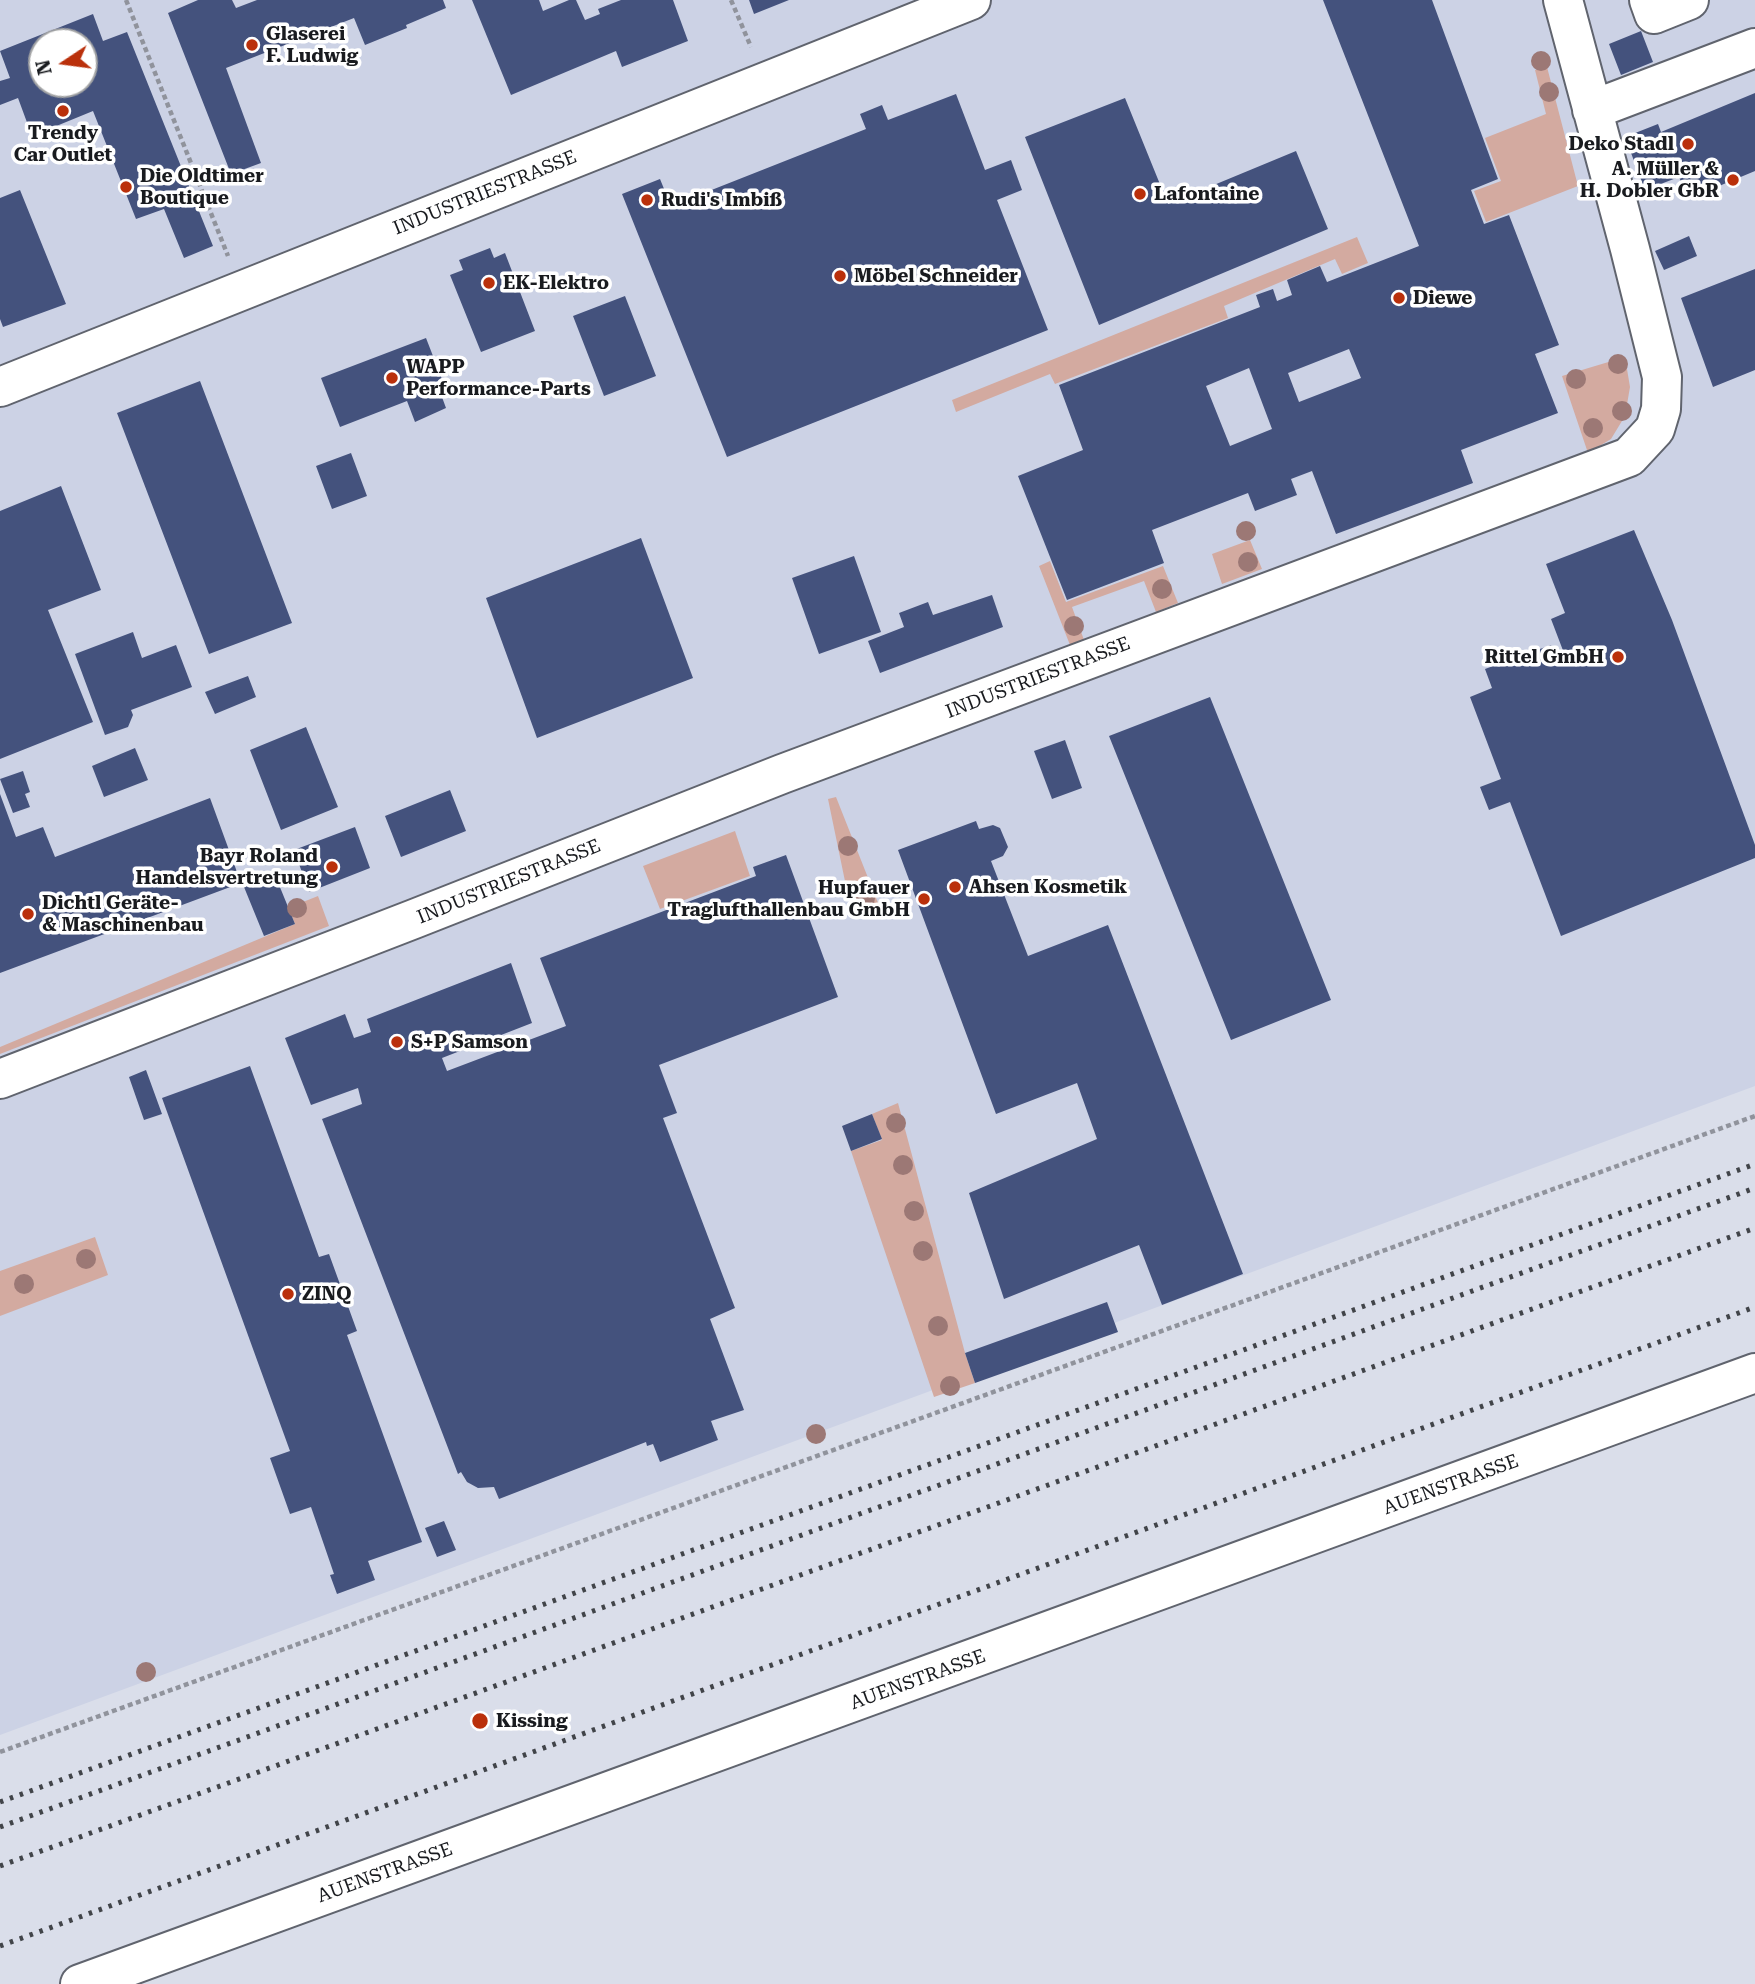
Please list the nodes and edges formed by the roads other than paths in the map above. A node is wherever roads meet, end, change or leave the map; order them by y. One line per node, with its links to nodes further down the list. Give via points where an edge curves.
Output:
1 (971, 0): 7 (street, INDUSTRIESTRASSE)
2 (1563, 0): 6 (street, INDUSTRIESTRASSE)
3 (1649, 0): 4 (street, via 1654,13)
4 (1689, 0)
5 (1755, 48): 6 (street)
6 (1592, 110): 8 (street, INDUSTRIESTRASSE, via 1661,376 1661,408 1655,429 1629,457 782,774)
7 (0, 387)
8 (0, 1079)
9 (1755, 1373): 10 (street, AUENSTRASSE)
10 (80, 1984)

